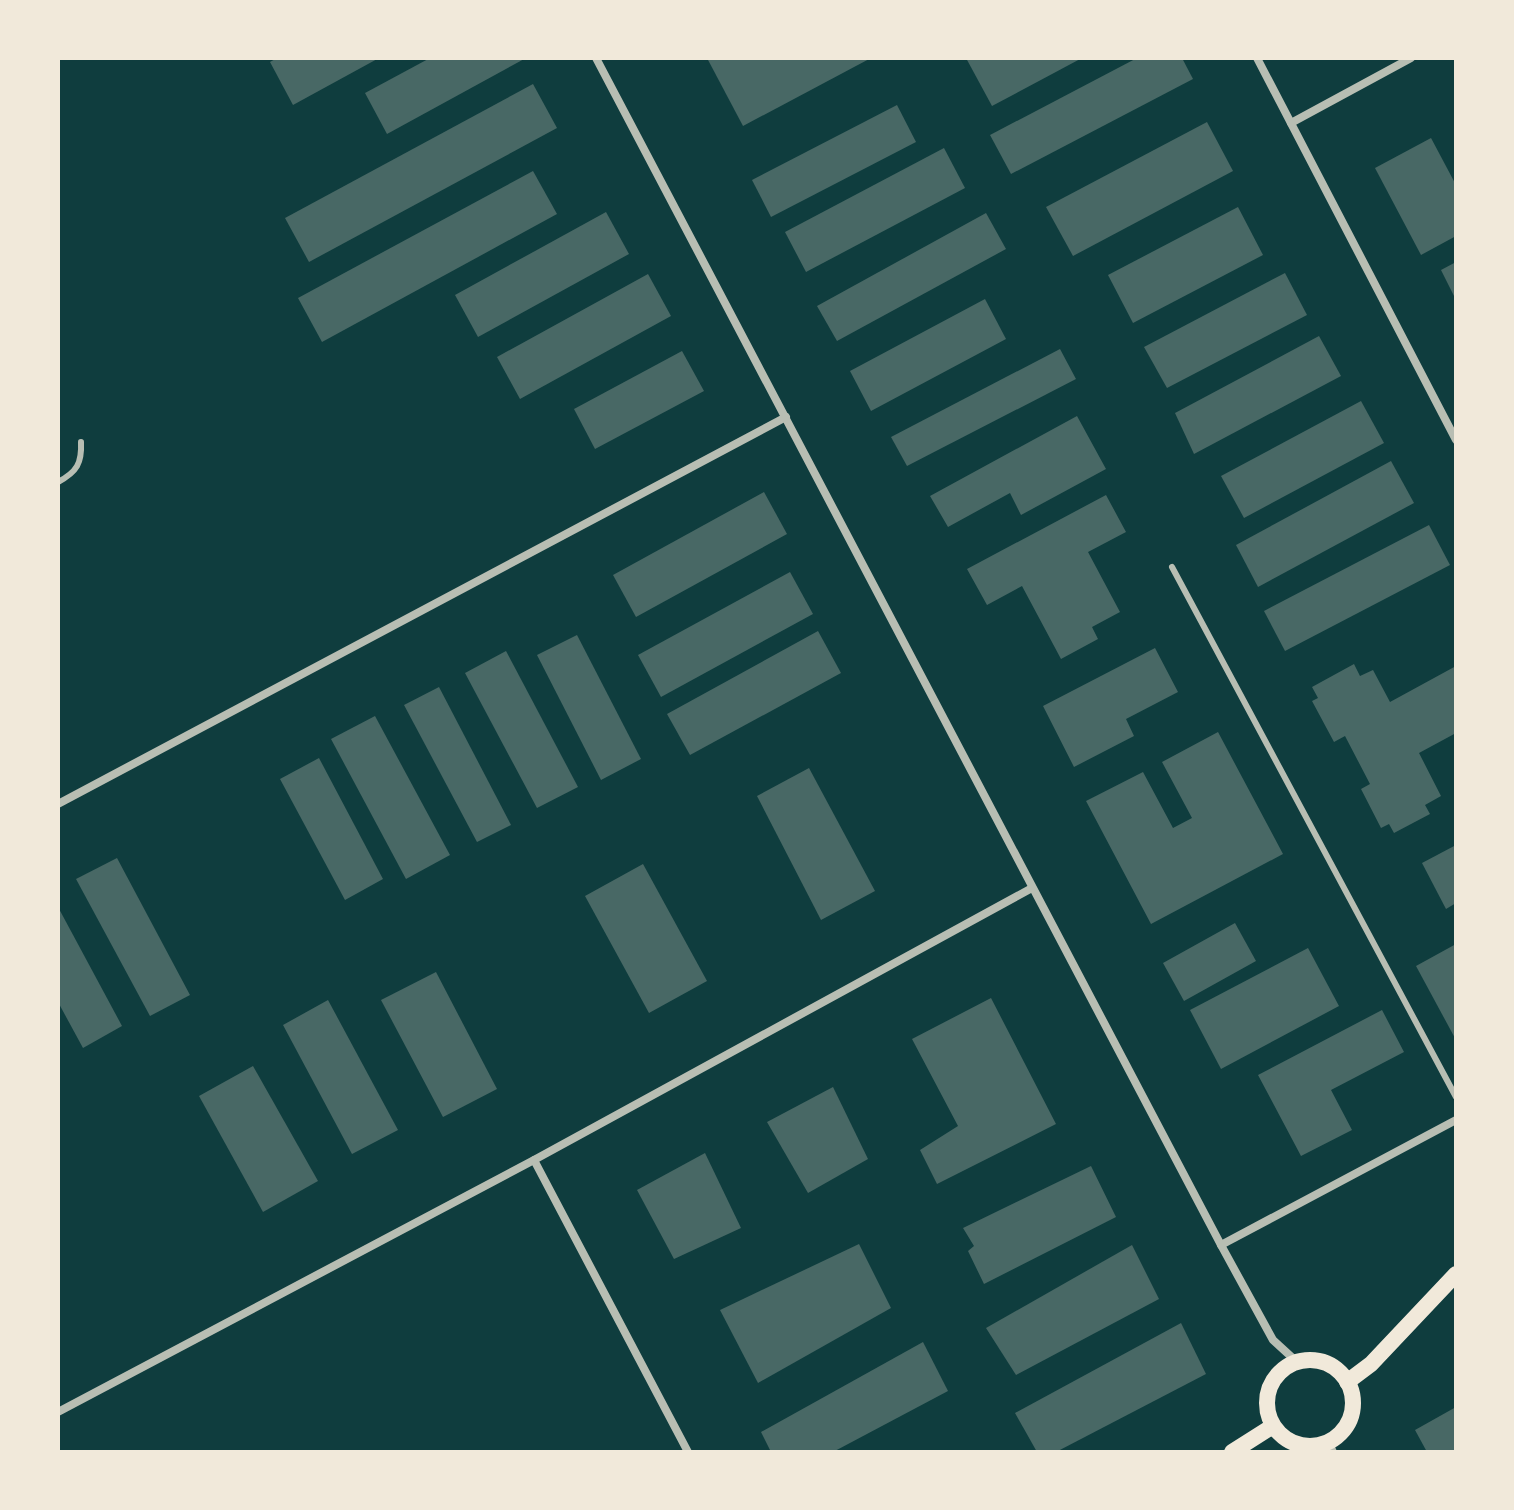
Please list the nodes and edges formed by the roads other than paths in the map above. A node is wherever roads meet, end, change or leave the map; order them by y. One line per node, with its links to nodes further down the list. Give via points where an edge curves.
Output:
1 (596, 58): 5 (street)
2 (1257, 58): 4 (street)
3 (1411, 58): 4 (street)
4 (1291, 123): 6 (street)
5 (786, 417): 10 (street); 11 (street)
6 (1456, 440)
7 (81, 442): 8 (lane, via 82,459 74,474)
8 (58, 482)
9 (1172, 567): 12 (lane)
10 (58, 804)
11 (1032, 888): 14 (street); 15 (street)
12 (1456, 1097)
13 (1456, 1120): 15 (street)
14 (534, 1160): 19 (street); 22 (street)
15 (1221, 1245): 17 (street, via 1273,1340)
16 (1456, 1274): 18 (main road, via 1371,1364)
17 (1297, 1362): 18 (main road, via 1320,1361); 20 (main road, via 1269,1388 1266,1401)
18 (1347, 1382): 21 (main road, via 1351,1416)
19 (58, 1412)
20 (1273, 1426): 21 (main road, via 1291,1443); 23 (main road)
21 (1331, 1447)
22 (688, 1452)
23 (1232, 1452)

